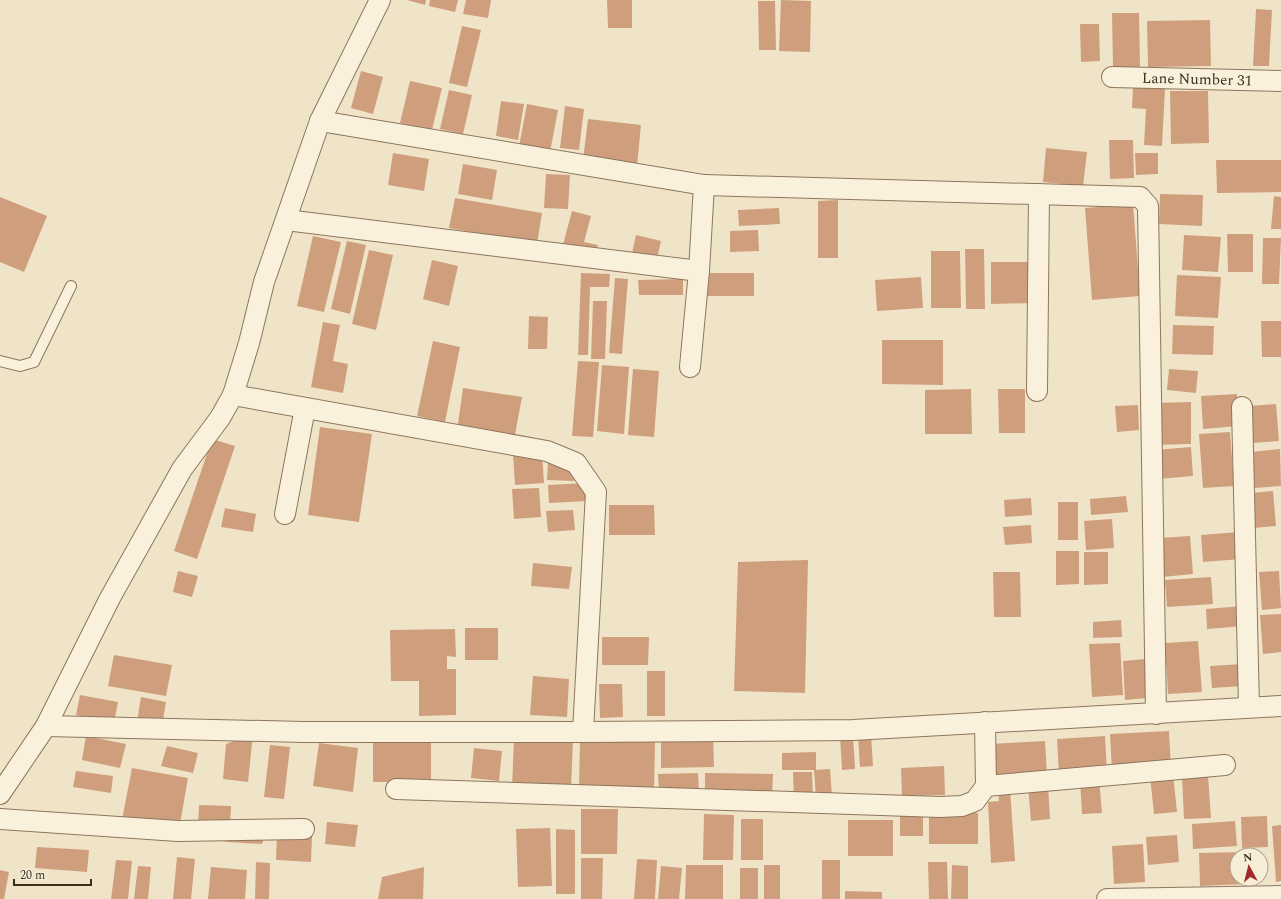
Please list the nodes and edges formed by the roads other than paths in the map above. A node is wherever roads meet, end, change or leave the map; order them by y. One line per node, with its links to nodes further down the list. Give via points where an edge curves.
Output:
1 (380, 0): 4 (street)
2 (1112, 77): 3 (street, Lane Number 31)
3 (1281, 81)
4 (320, 121): 5 (street); 7 (street)
5 (704, 185): 6 (street); 8 (street)
6 (1039, 194): 12 (street); 19 (street, via 1140,197 1148,206)
7 (286, 220): 8 (street); 13 (street, via 264,282)
8 (699, 271): 11 (street)
9 (70, 286): 10 (lane, via 34,362 20,366)
10 (0, 361)
11 (690, 367)
12 (1037, 391)
13 (233, 394): 15 (street); 21 (street, via 220,418 178,476 110,598)
14 (1242, 407): 18 (street)
15 (305, 408): 16 (street); 22 (street, via 547,451 576,463 596,492)
16 (285, 514)
17 (1281, 706): 18 (street)
18 (1249, 707): 19 (street)
19 (1156, 714): 20 (street)
20 (985, 722): 22 (street, via 853,730); 24 (street)
21 (46, 726): 22 (street, via 304,732); 26 (street)
22 (583, 732)
23 (1225, 765): 24 (street)
24 (986, 786): 25 (street, via 975,801 962,806 940,807)
25 (396, 789)
26 (0, 794)
27 (0, 819): 28 (street, via 178,831)
28 (304, 829)
29 (1281, 896): 30 (street)
30 (1107, 899)

